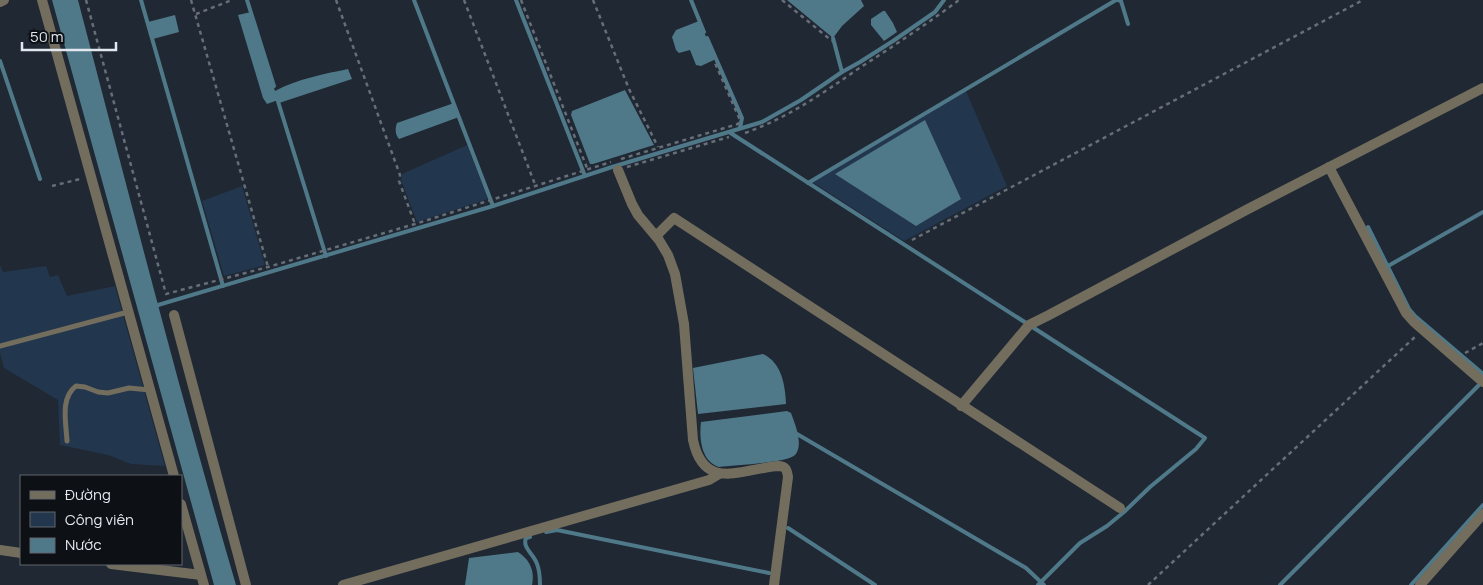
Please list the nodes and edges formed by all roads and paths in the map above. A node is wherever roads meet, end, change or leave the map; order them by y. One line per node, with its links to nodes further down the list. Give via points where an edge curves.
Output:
1 (4, 0): 13 (street)
2 (42, 0): 24 (street)
3 (86, 0): 30 (path, via 166,294)
4 (191, 0): 14 (path)
5 (232, 0): 14 (path)
6 (336, 0): 27 (path)
7 (464, 0): 26 (path)
8 (521, 0): 22 (path)
9 (593, 0): 20 (path, via 629,89)
10 (782, 0): 15 (path)
11 (959, 0): 18 (path, via 804,105)
12 (1363, 0): 29 (path)
13 (0, 2)
14 (195, 15): 30 (path)
15 (832, 41)
16 (715, 62): 20 (path, via 740,120 738,124)
17 (1483, 88): 21 (street)
18 (745, 133)
19 (729, 137): 23 (path)
20 (658, 147): 22 (path)
21 (1329, 167): 33 (street, via 1406,313); 39 (street, via 1036,321 1023,331)
22 (588, 169): 26 (path)
23 (618, 170): 28 (street, via 638,215)
24 (91, 176): 25 (path); 31 (street)
25 (52, 186)
26 (536, 187): 27 (path)
27 (415, 224): 30 (path)
28 (656, 236): 39 (street, via 674,218); 41 (street, via 668,255 681,300 695,450 709,471)
29 (912, 240)
30 (268, 267)
31 (128, 312): 35 (lane); 38 (street)
32 (174, 315): 50 (street)
33 (1423, 330): 36 (street); 53 (path)
34 (1483, 343): 36 (path)
35 (0, 346)
36 (1456, 358): 37 (street)
37 (1483, 382)
38 (150, 390): 40 (lane, via 129,388 108,393 76,386 66,400); 42 (street)
39 (961, 406): 44 (street)
40 (67, 441)
41 (719, 474): 51 (street, via 709,480); 52 (street, via 778,466 786,469 788,477)
42 (174, 475)
43 (182, 508): 49 (street)
44 (1120, 508)
45 (1483, 514): 54 (street)
46 (0, 550): 47 (street)
47 (20, 553)
48 (117, 565): 49 (street)
49 (202, 580)
50 (246, 585)
51 (343, 585)
52 (774, 585)
53 (1148, 585)
54 (1420, 585)

